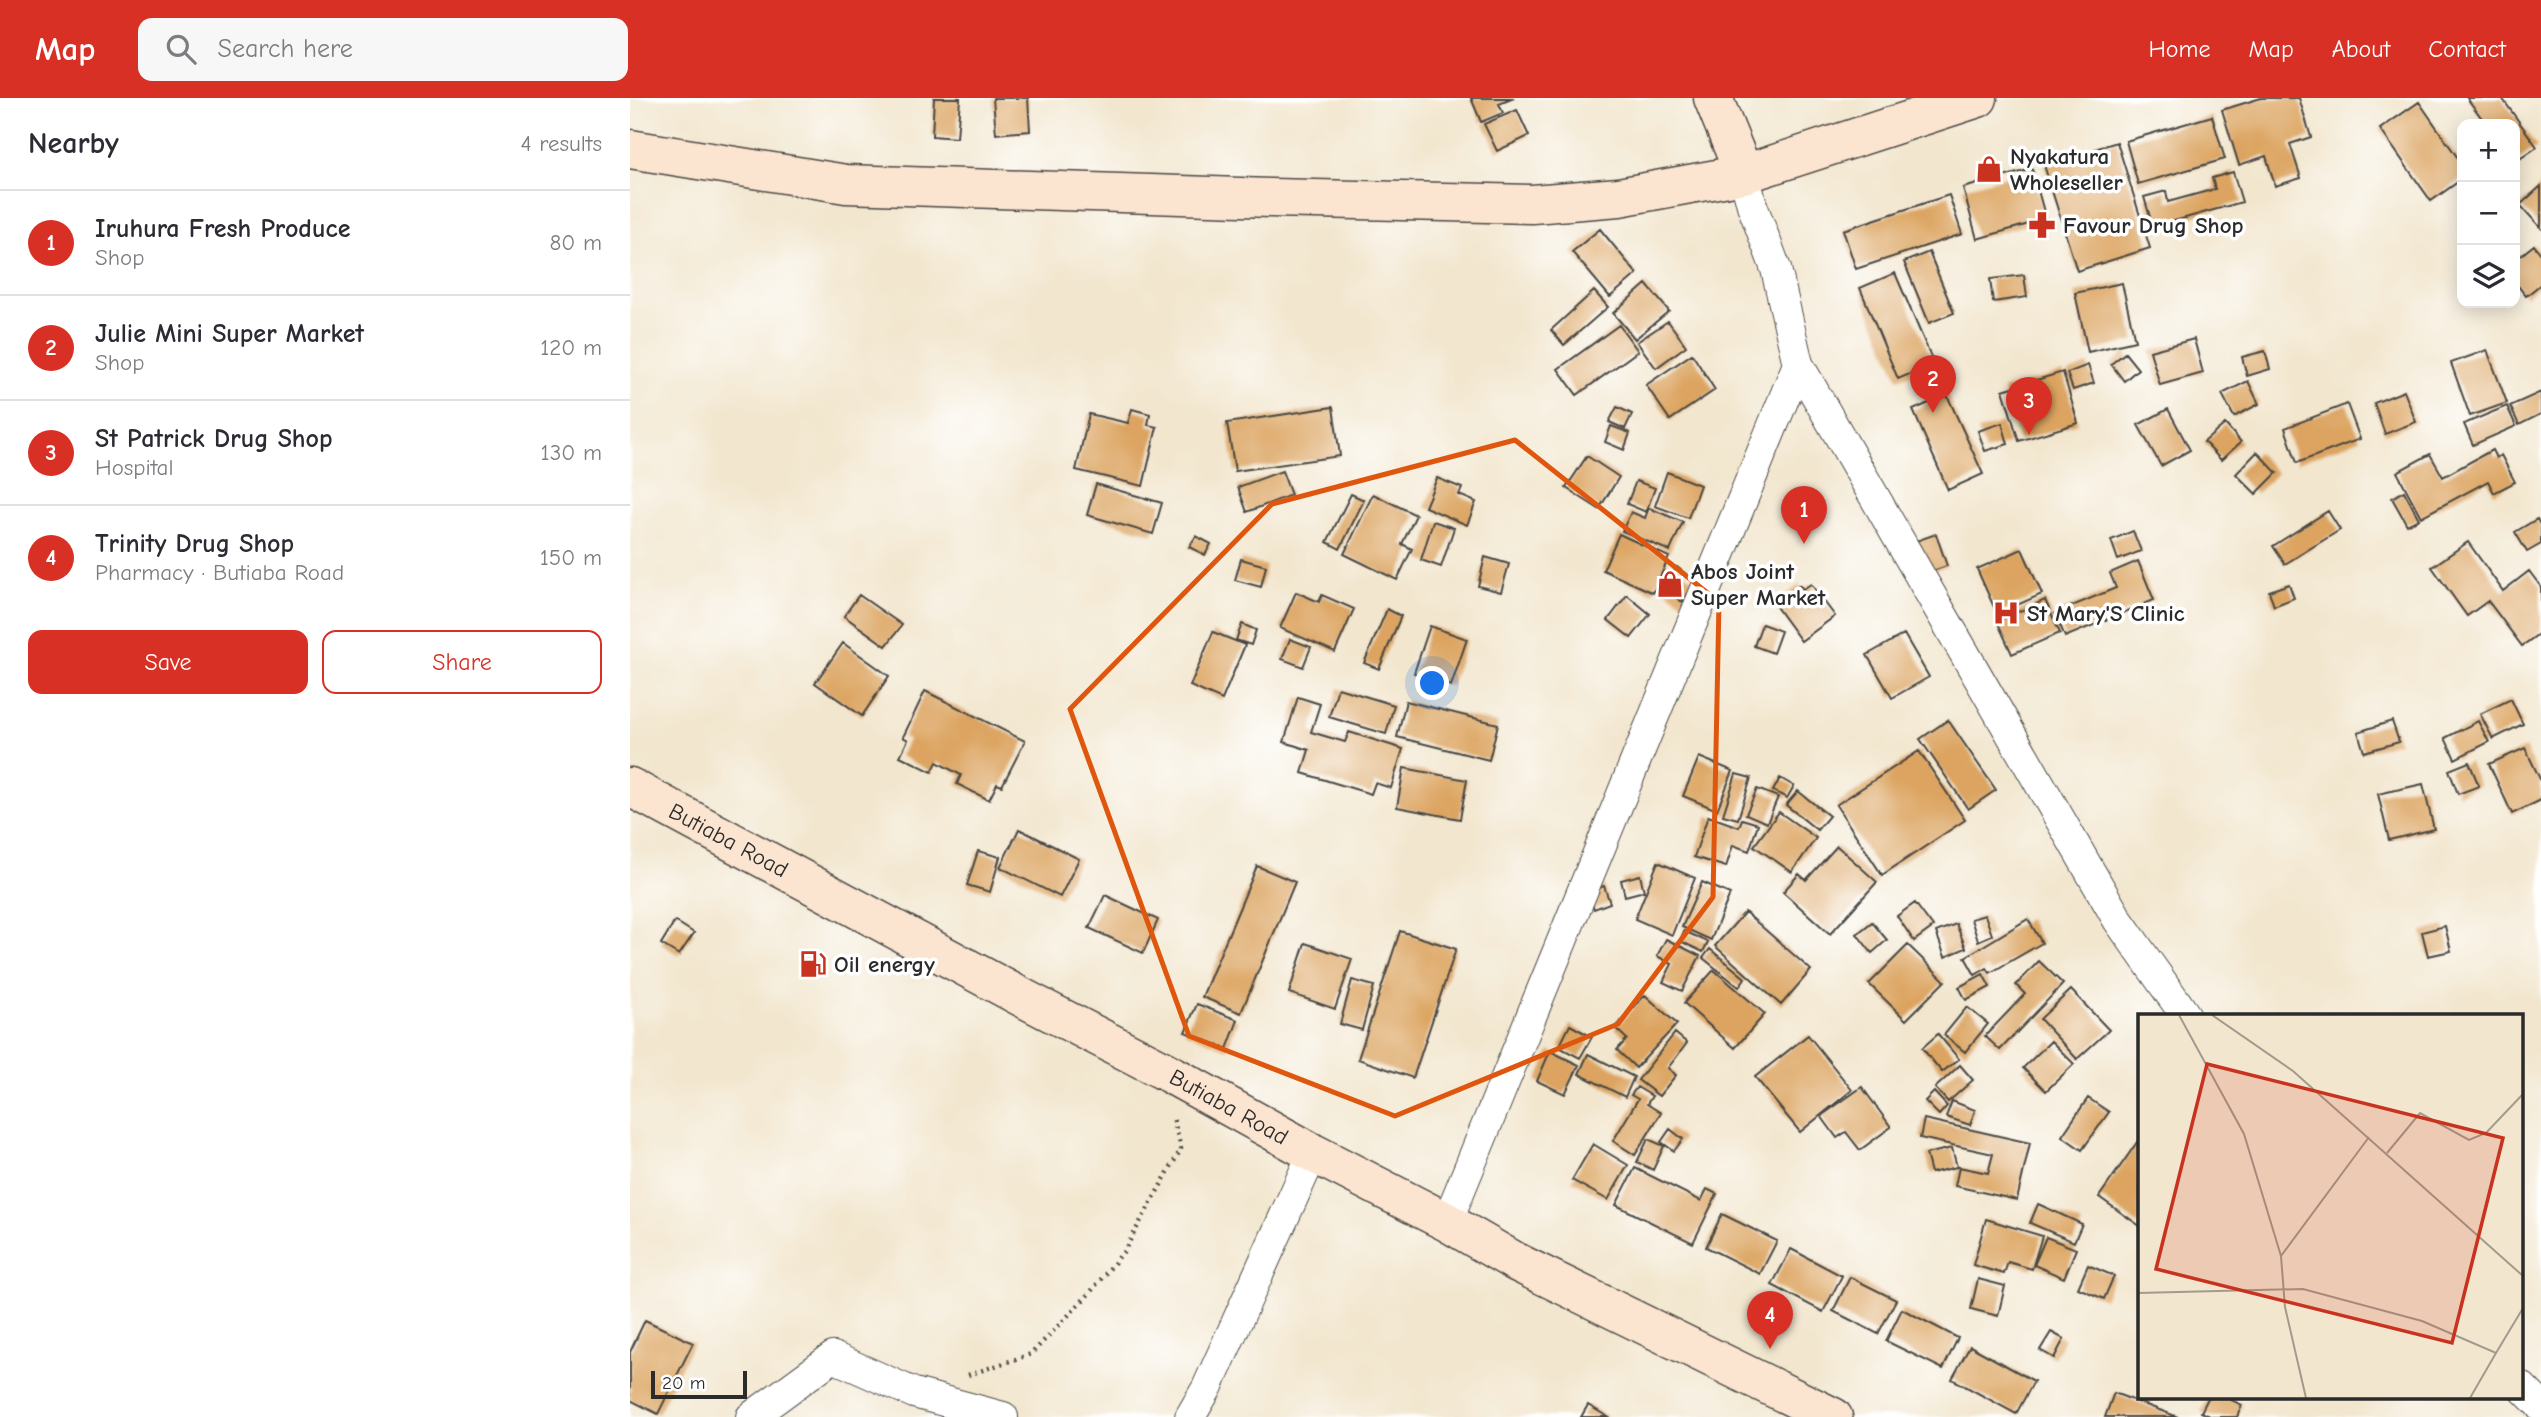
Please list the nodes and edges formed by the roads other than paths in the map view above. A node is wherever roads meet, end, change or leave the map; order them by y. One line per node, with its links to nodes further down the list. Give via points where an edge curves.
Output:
1 (1713, 98): 4 (street)
2 (1978, 98): 4 (street)
3 (630, 149): 4 (street, via 846,184 1532,204 1619,197)
4 (1744, 174): 5 (street, via 1776,269)
5 (1798, 365): 7 (street, via 2118,920); 9 (street)
6 (630, 787): 8 (street, Butiaba Road)
7 (2185, 1014)
8 (1313, 1153): 9 (street, Butiaba Road); 14 (street)
9 (1447, 1222): 15 (street, Butiaba Road, via 1516,1262)
10 (2524, 1389): 11 (street)
11 (2541, 1406)
12 (751, 1417): 13 (street, via 833,1357 914,1393)
13 (1003, 1417)
14 (1190, 1417)
15 (1833, 1417)

